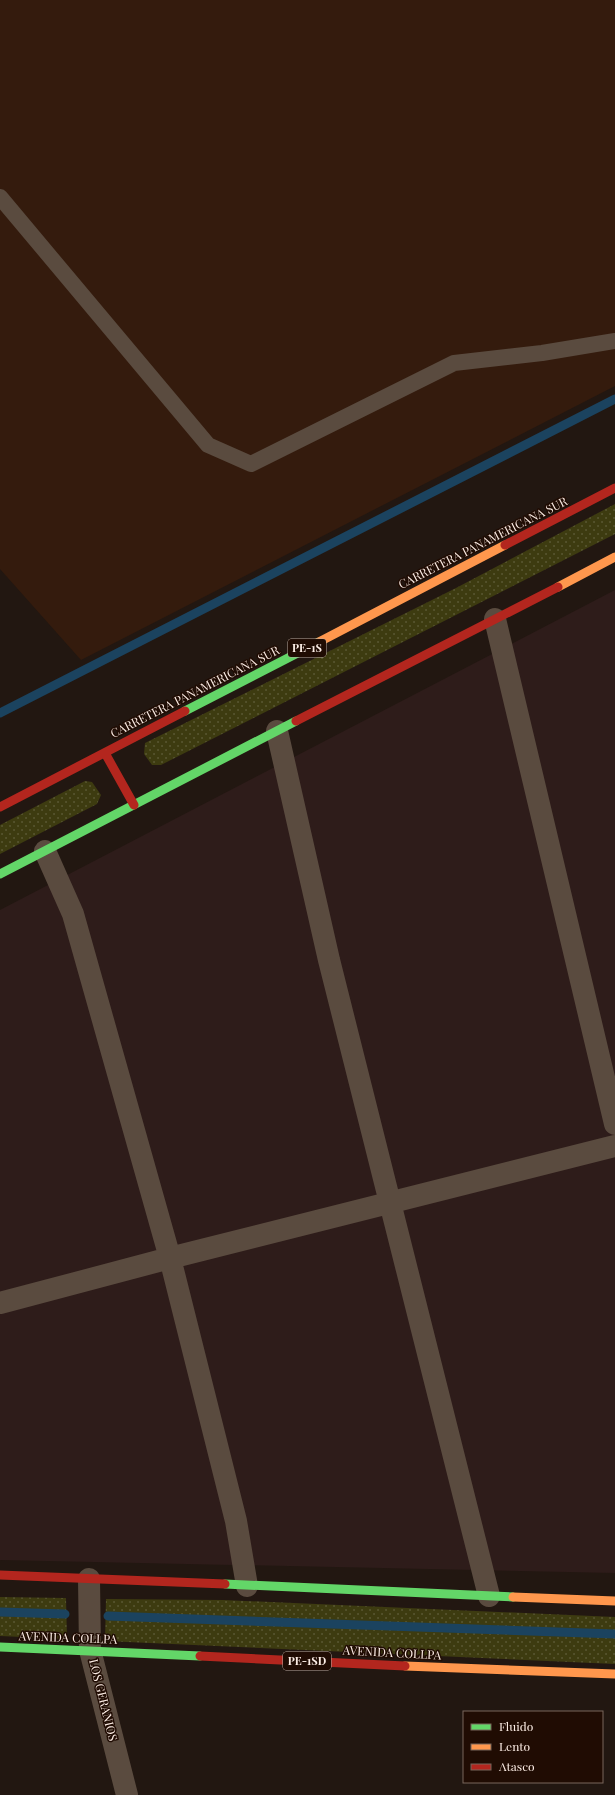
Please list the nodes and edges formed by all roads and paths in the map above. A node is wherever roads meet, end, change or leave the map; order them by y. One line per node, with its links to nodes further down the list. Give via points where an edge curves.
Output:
1 (0, 197): 2 (lane, via 208,445 251,464 454,363 542,353)
2 (615, 341)
3 (615, 488): 7 (highway, CARRETERA PANAMERICANA SUR / PE-1S)
4 (615, 557): 5 (highway)
5 (495, 619): 6 (highway); 12 (street)
6 (277, 731): 8 (highway); 14 (street, via 329,960)
7 (105, 753): 8 (highway); 9 (highway, CARRETERA PANAMERICANA SUR / PE-1S)
8 (134, 805): 10 (highway)
9 (0, 807)
10 (45, 850): 11 (highway); 15 (street, via 73,914)
11 (0, 874)
12 (615, 1124)
13 (615, 1146): 14 (street)
14 (390, 1202): 15 (street); 20 (street)
15 (170, 1258): 16 (street); 19 (street, via 236,1521)
16 (0, 1303)
17 (1, 1572): 18 (highway)
18 (89, 1579): 19 (highway); 23 (street, LOS GERANIOS)
19 (247, 1586): 20 (highway)
20 (489, 1596): 21 (highway)
21 (615, 1601)
22 (0, 1647): 23 (highway, AVENIDA COLLPA / PE-1SD)
23 (90, 1650): 24 (highway, AVENIDA COLLPA / PE-1SD); 25 (street, LOS GERANIOS)
24 (615, 1674)
25 (128, 1795)

